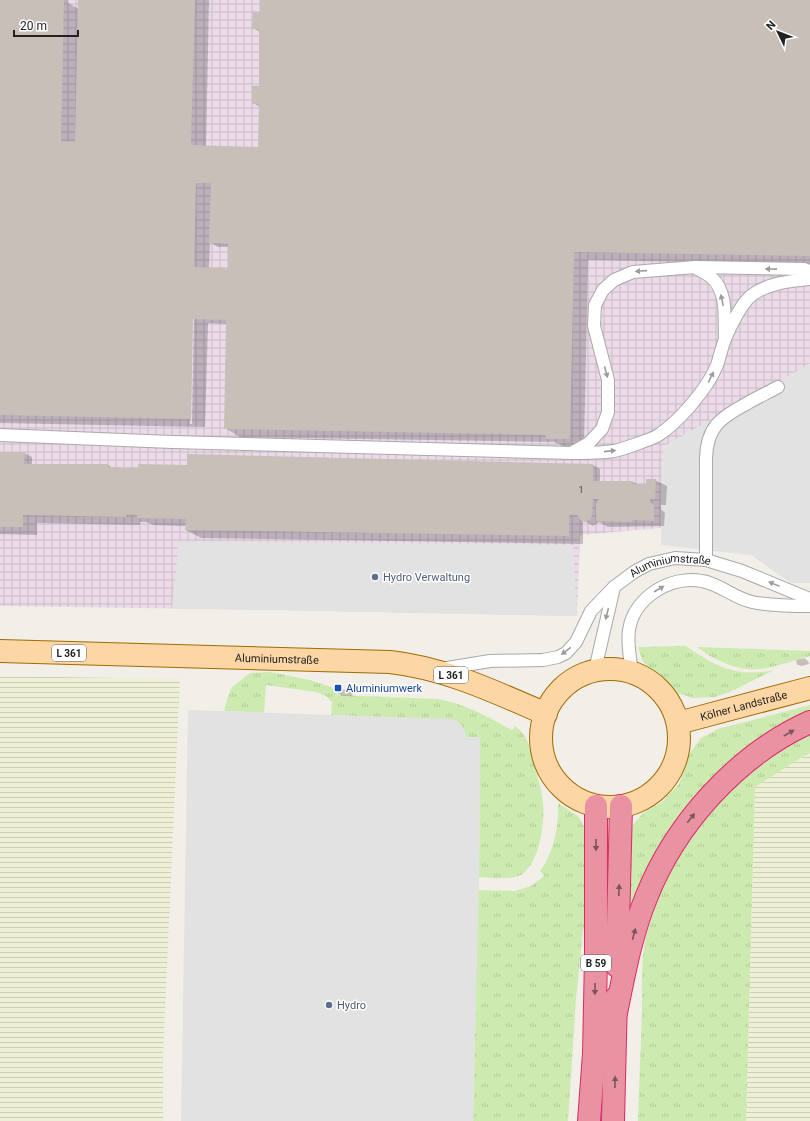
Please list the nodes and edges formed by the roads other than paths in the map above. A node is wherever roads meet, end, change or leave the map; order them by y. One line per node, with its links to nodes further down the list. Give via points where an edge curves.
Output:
1 (695, 268): 2 (lane, one-way to 1); 4 (lane, one-way to 1, via 724,301 719,287 711,278); 7 (lane, one-way to 7, via 633,272 614,280 603,290 594,305 594,326 608,380 608,412 602,429 589,443)
2 (810, 271)
3 (810, 279): 4 (lane, via 784,282 764,288 751,296 738,312)
4 (725, 339): 7 (lane, one-way to 4, via 615,451 656,436 676,419 707,385 717,365)
5 (778, 387): 8 (lane, via 726,415 710,434 706,458)
6 (0, 436): 7 (lane)
7 (571, 453)
8 (706, 560): 9 (lane, Aluminiumstraße, via 675,558 649,564 626,577); 10 (lane, Aluminiumstraße, one-way to 8, via 742,571)
9 (614, 588): 13 (lane, Aluminiumstraße, one-way to 13, via 591,612 576,642 566,653 558,657 543,660 490,661); 14 (lane, one-way to 14)
10 (810, 599)
11 (810, 606): 15 (lane, Aluminiumstraße, one-way to 11, via 628,643 631,620 647,597 666,585 684,580 702,581 754,603)
12 (0, 651): 13 (main road, Aluminiumstraße / L 361, via 390,662)
13 (435, 670): 17 (main road, Aluminiumstraße / L 361)
14 (595, 670): 15 (main road, via 614,669); 17 (main road, via 565,686 557,694)
15 (632, 672): 19 (main road, via 648,680 662,692 672,706)
16 (810, 688): 19 (main road, Kölner Landstraße)
17 (546, 714): 20 (main road, via 541,740 547,766 567,792)
18 (810, 722): 22 (highway, one-way to 18, via 638,920 654,877 678,836 705,801 740,767 781,738)
19 (678, 723): 21 (main road, via 677,757 667,777 652,793 632,804)
20 (596, 806): 21 (main road); 23 (highway, B 59, one-way to 23, via 594,1054)
21 (621, 806): 22 (highway, one-way to 21)
22 (616, 1013): 24 (highway, one-way to 22)
23 (589, 1121)
24 (613, 1121)

